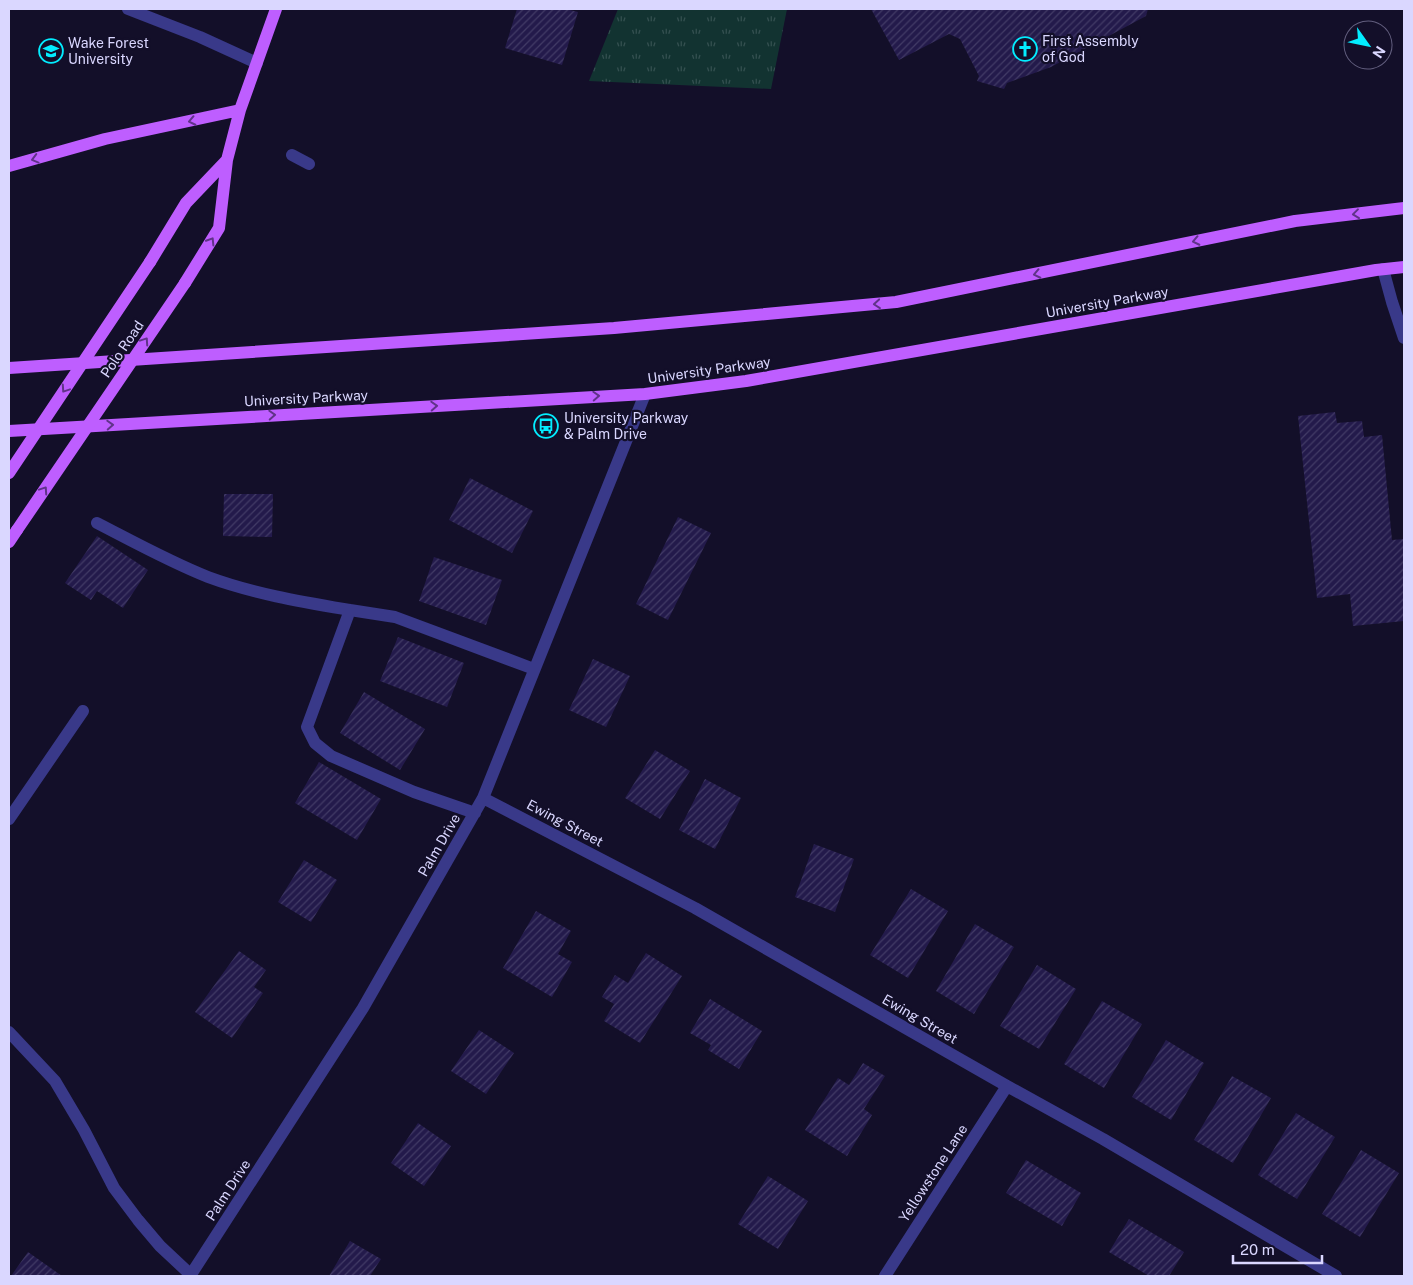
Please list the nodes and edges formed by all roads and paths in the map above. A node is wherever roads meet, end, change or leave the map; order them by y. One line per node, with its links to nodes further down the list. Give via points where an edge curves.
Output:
1 (128, 9): 3 (street)
2 (276, 9): 3 (main road, Polo Road)
3 (256, 63): 4 (main road, Polo Road)
4 (240, 110): 6 (main road, Polo Road); 8 (main road, one-way to 8, via 105,139)
5 (292, 155): 7 (street)
6 (226, 160): 16 (main road, Polo Road, one-way to 16, bridge, via 186,203); 18 (main road, Polo Road, one-way to 6, bridge, via 219,228)
7 (309, 164)
8 (9, 166)
9 (1404, 208): 13 (main road, one-way to 13, via 1295,221 896,302 614,328)
10 (1404, 267): 11 (main road, University Parkway)
11 (1383, 269): 12 (street); 14 (main road, University Parkway, via 746,381)
12 (1404, 338)
13 (9, 368)
14 (645, 394): 15 (main road, University Parkway, one-way to 14); 20 (street, Palm Drive)
15 (9, 431)
16 (9, 473)
17 (97, 523): 19 (street, via 163,558 209,577 271,596)
18 (9, 542)
19 (350, 610): 20 (street, via 395,617); 23 (street, via 307,727 315,743 331,756 414,792)
20 (534, 670): 22 (street, Palm Drive)
21 (83, 711): 24 (street)
22 (483, 798): 23 (street, Palm Drive); 26 (street, Ewing Street, via 695,908)
23 (475, 813): 27 (street, Palm Drive, via 363,1008)
24 (9, 818)
25 (9, 1032): 27 (street, via 55,1081 114,1188 160,1246)
26 (1007, 1086): 28 (street, Yellowstone Lane); 29 (street, Ewing Street)
27 (191, 1276)
28 (885, 1276)
29 (1336, 1276)

